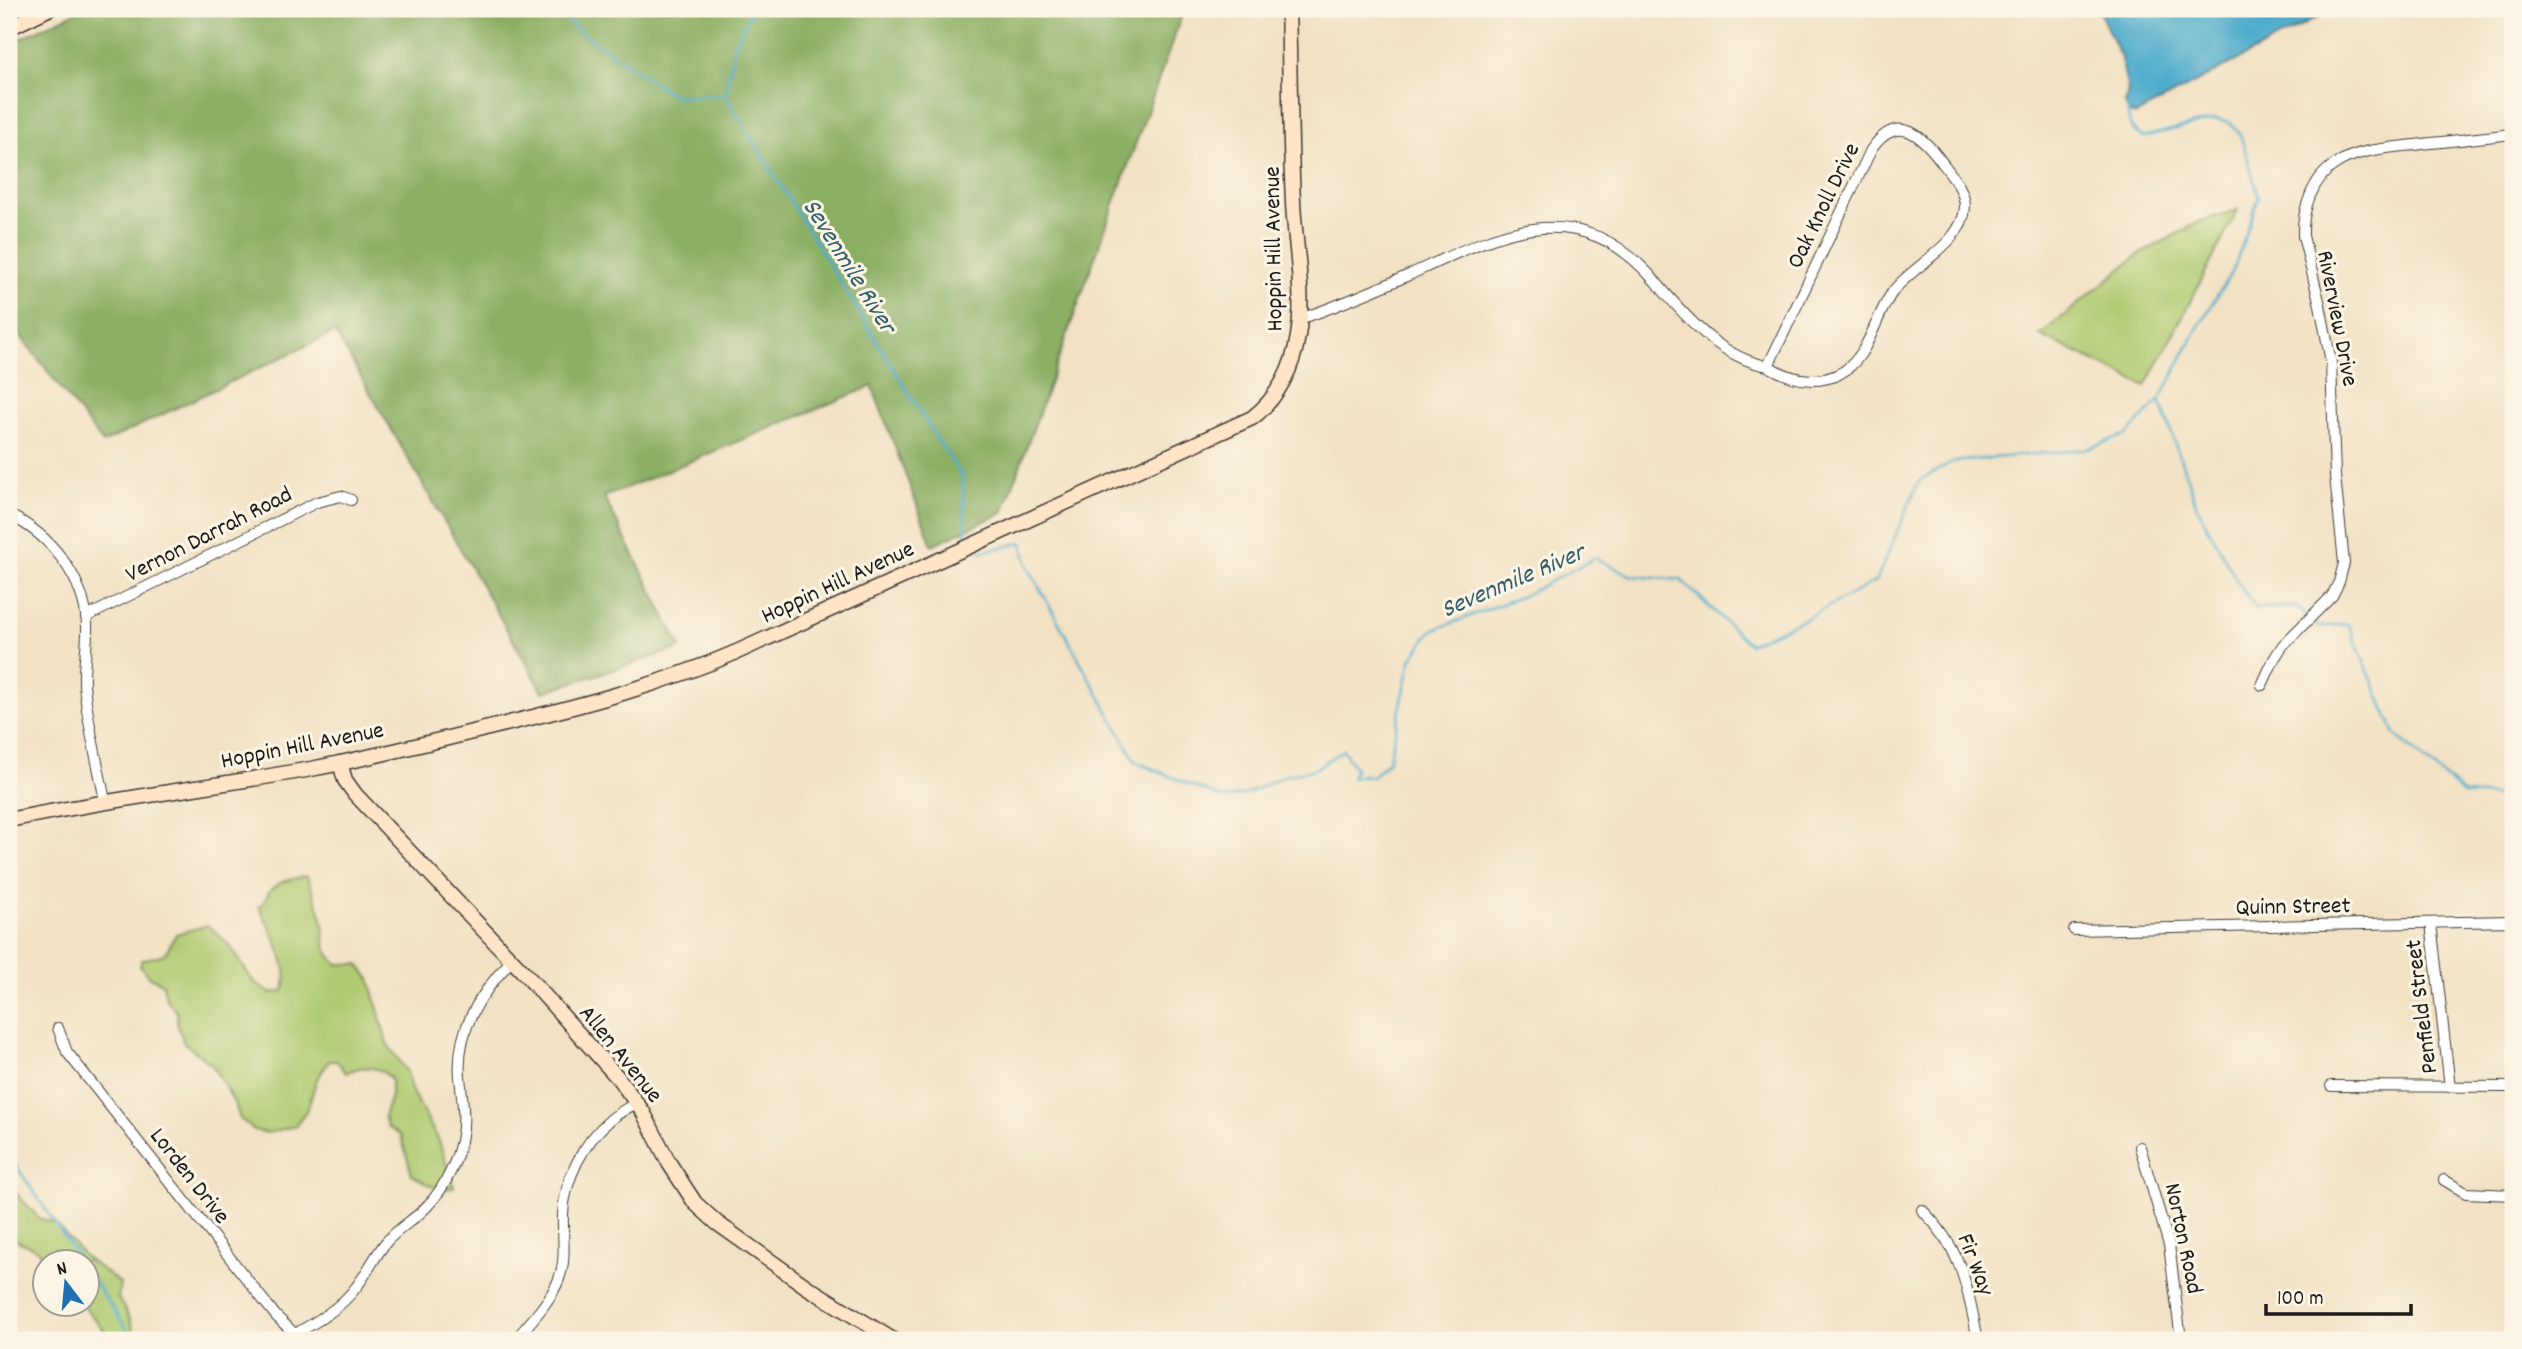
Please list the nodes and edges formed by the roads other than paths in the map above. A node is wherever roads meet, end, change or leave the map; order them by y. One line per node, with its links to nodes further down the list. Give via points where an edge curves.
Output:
1 (48, 9): 3 (street)
2 (1288, 9): 5 (street, Hoppin Hill Avenue)
3 (9, 28)
4 (2513, 134): 10 (street, Riverview Drive, via 2355,155 2326,172 2307,204 2303,236 2332,374 2344,563 2332,596 2274,659)
5 (1300, 319): 6 (street, Oak Knoll Drive, via 1345,304 1492,238 1551,226 1600,236 1628,255 1707,335 1735,354); 11 (street, Hoppin Hill Avenue, via 1295,350 1279,388 1263,410 1228,431 685,674 560,711)
6 (1768, 366): 6 (street, Oak Knoll Drive, via 1871,150 1887,132 1907,130 1919,135 1962,190 1965,205 1959,227 1893,291 1862,351 1848,368 1827,378 1806,380)
7 (351, 500): 9 (street, Vernon Darrah Road, via 341,496 317,502)
8 (9, 515): 9 (street, via 29,526 59,555 79,592)
9 (86, 617): 12 (street, via 84,684)
10 (2262, 685)
11 (340, 763): 12 (street, Hoppin Hill Avenue); 17 (street, Allen Avenue, via 355,794)
12 (105, 801): 13 (street, Hoppin Hill Avenue)
13 (9, 820)
14 (2513, 921): 15 (street, Quinn Street)
15 (2431, 923): 16 (street, Quinn Street); 20 (street, Penfield Street)
16 (2074, 930)
17 (512, 960): 22 (street, Allen Avenue); 27 (street, via 485,990 465,1032 460,1063 464,1124 447,1178 430,1203 381,1247 349,1295)
18 (58, 1028): 27 (street, Lorden Drive, via 67,1052)
19 (2331, 1086): 20 (street)
20 (2449, 1087): 21 (street)
21 (2513, 1087)
22 (637, 1102): 28 (street, via 610,1120 586,1147 567,1183 559,1279); 29 (street, Allen Avenue, via 679,1181 703,1211 807,1287)
23 (2140, 1147): 31 (street, Norton Road, via 2169,1245)
24 (2444, 1180): 25 (street, via 2466,1193)
25 (2513, 1195)
26 (1922, 1210): 30 (street, Fir Way, via 1953,1248)
27 (298, 1337)
28 (515, 1340)
29 (893, 1340)
30 (1978, 1340)
31 (2181, 1340)

